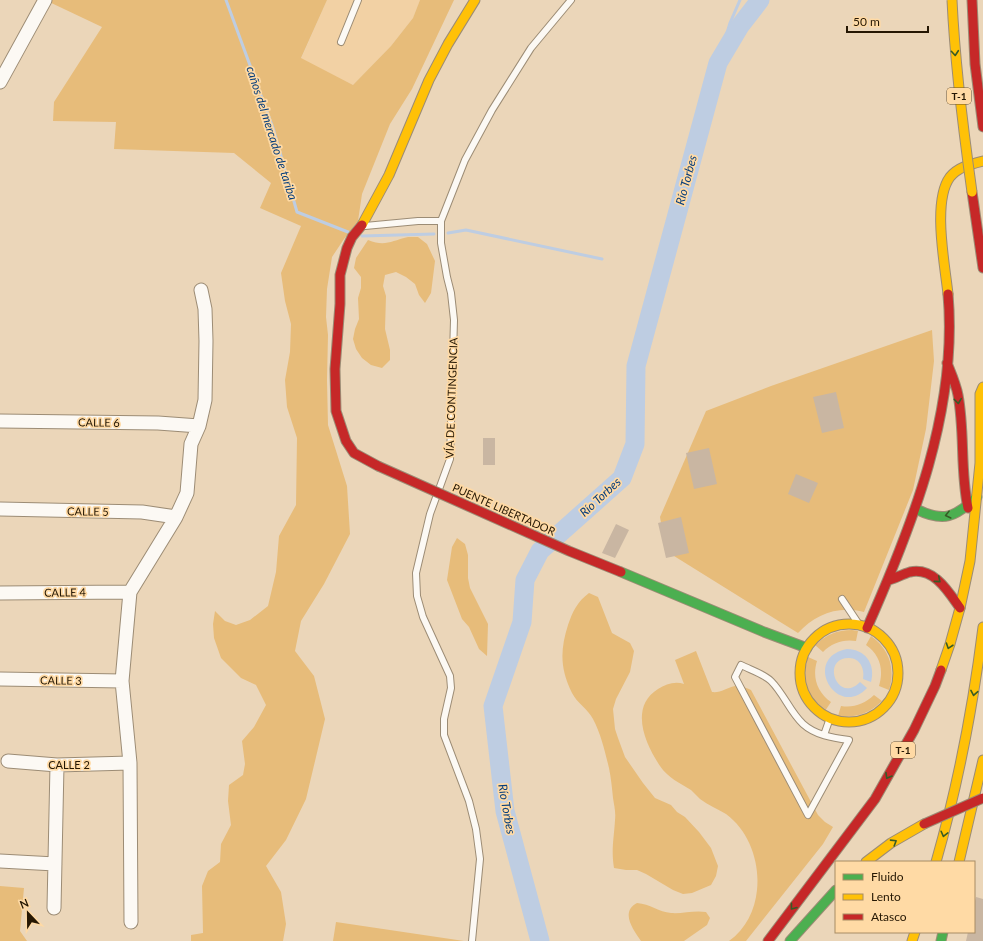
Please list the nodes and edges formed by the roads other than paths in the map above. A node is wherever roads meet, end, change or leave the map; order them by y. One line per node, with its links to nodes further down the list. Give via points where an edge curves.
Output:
1 (45, 0): 8 (street)
2 (358, 0): 7 (lane)
3 (475, 0): 12 (main road, PUENTE LIBERTADOR, via 441,56 389,175)
4 (571, 0): 11 (lane, VÍA DE CONTINGENCIA, via 531,48 492,110 465,160)
5 (952, 0): 13 (main road, T-1, one-way to 13, bridge, via 960,108)
6 (972, 0): 9 (main road, T-1, via 973,45)
7 (341, 42)
8 (0, 82)
9 (983, 127)
10 (983, 161): 15 (main road, via 959,169 951,177 943,194 941,216 948,298)
11 (441, 221): 12 (lane); 50 (lane, VÍA DE CONTINGENCIA, via 441,243 454,320 450,459 430,514 416,573 417,596 423,617 450,676 451,688 444,719 444,735 469,801 476,829 480,859)
12 (361, 226): 32 (main road, PUENTE LIBERTADOR, bridge, via 347,248 340,275 335,369 336,411 346,441 354,453 570,551)
13 (983, 268)
14 (201, 290): 18 (street, via 205,309 206,341 205,400)
15 (947, 364): 20 (main road, one-way to 20, via 958,395); 22 (main road, via 934,443)
16 (983, 387): 19 (main road, T-1, via 980,394)
17 (0, 420): 18 (street, CALLE 6)
18 (199, 426): 23 (street, via 191,444 187,493)
19 (978, 497): 20 (main road); 24 (main road, T-1)
20 (967, 506): 22 (main road, one-way to 22, via 954,514 936,517); 24 (main road)
21 (0, 509): 23 (street, CALLE 5, via 142,512)
22 (916, 509): 25 (main road)
23 (176, 517): 26 (street)
24 (973, 527): 29 (main road, T-1, via 970,561)
25 (889, 580): 29 (main road, one-way to 29, via 911,572 928,573 941,582); 30 (main road)
26 (130, 592): 27 (street, CALLE 4); 34 (street)
27 (0, 593)
28 (842, 598): 30 (lane)
29 (960, 608): 51 (main road, T-1, one-way to 51, via 935,686 914,730 875,799)
30 (864, 627): 32 (main road, via 845,624 830,628 817,636); 35 (main road, via 886,641 894,654 898,669 894,691 886,704 867,718 853,722)
31 (983, 627): 44 (main road, one-way to 44, via 967,732)
32 (807, 648): 35 (main road, via 800,670 804,692 817,710)
33 (0, 679): 34 (street, CALLE 3)
34 (122, 681): 39 (street)
35 (830, 718): 36 (lane)
36 (824, 735): 36 (lane, via 803,724 770,680 741,665 735,677 808,816 849,740)
37 (983, 760): 45 (main road)
38 (8, 761): 40 (street, CALLE 2)
39 (130, 763): 40 (street, CALLE 2); 49 (street)
40 (57, 765): 46 (street)
41 (983, 798): 43 (main road, one-way to 41, bridge, via 891,843 924,824)
42 (0, 861): 46 (street)
43 (867, 861)
44 (936, 861)
45 (959, 861)
46 (55, 864): 48 (street)
47 (835, 891): 52 (main road)
48 (54, 908)
49 (131, 922)
50 (472, 941)
51 (768, 941)
52 (790, 941)

